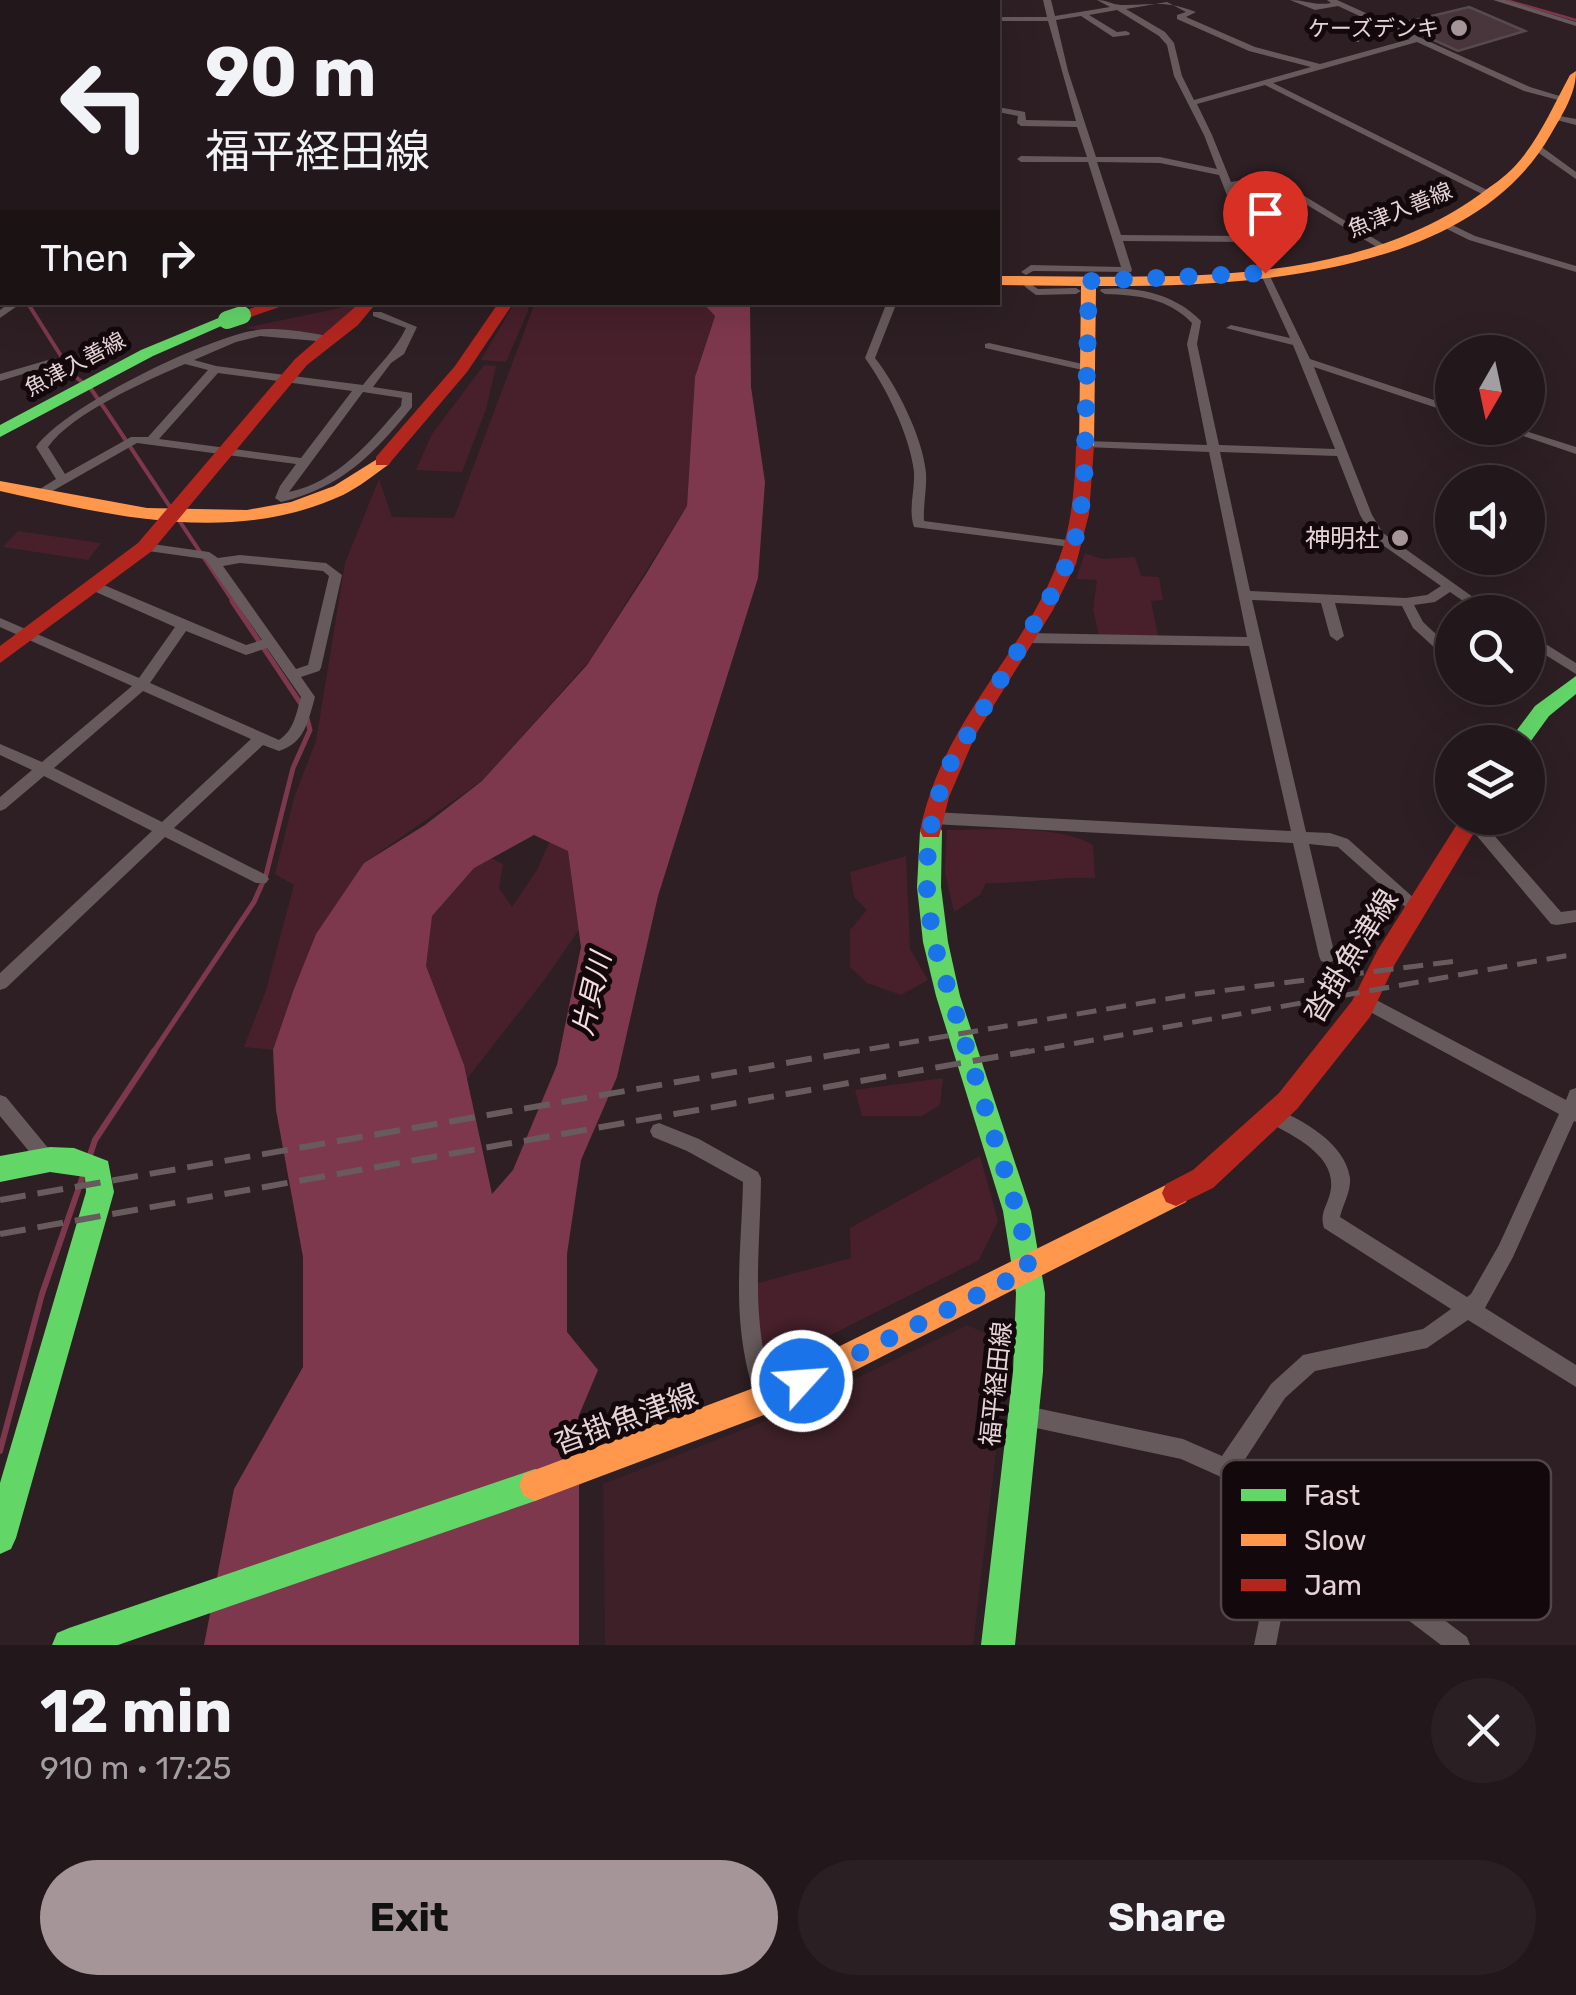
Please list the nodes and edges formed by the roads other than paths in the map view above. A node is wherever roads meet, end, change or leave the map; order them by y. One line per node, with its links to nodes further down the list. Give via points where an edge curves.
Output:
1 (1047, 0): 13 (street)
2 (1101, 0): 9 (street)
3 (1167, 0): 6 (street); 19 (street, via 1192,12 1180,17 1213,34)
4 (1294, 0): 7 (street, via 1315,8)
5 (1497, 0): 15 (street)
6 (1151, 1): 9 (street)
7 (1335, 2): 10 (street)
8 (1372, 6): 10 (street)
9 (1120, 8): 11 (street); 22 (street, via 1171,45)
10 (1354, 10): 14 (street)
11 (1084, 15): 13 (street); 16 (street, via 1116,35)
12 (1000, 18): 13 (street)
13 (1050, 19): 26 (street)
14 (1383, 24): 17 (street); 18 (street, via 1356,33)
15 (1576, 24)
16 (1126, 33)
17 (1418, 39): 19 (street); 23 (street)
18 (1356, 40)
19 (1322, 67): 21 (street)
20 (1576, 75): 23 (main road, 魚津入善線)
21 (1267, 82): 22 (street); 33 (street)
22 (1192, 103): 30 (street)
23 (1557, 107): 25 (street); 27 (main road, 魚津入善線)
24 (1000, 110): 26 (street, via 1022,114 1021,123)
25 (1576, 122)
26 (1081, 124): 29 (street)
27 (1536, 147): 31 (street); 33 (main road, 魚津入善線)
28 (1021, 160): 29 (street)
29 (1092, 160): 30 (street, via 1160,160); 35 (street)
30 (1223, 173): 32 (street)
31 (1576, 176)
32 (1228, 186): 36 (street); 37 (street, via 1267,177)
33 (1490, 195): 34 (main road, 魚津入善線)
34 (1444, 224): 37 (main road, 魚津入善線); 38 (street)
35 (1116, 238): 36 (street); 39 (street, via 1127,270)
36 (1248, 239): 40 (street)
37 (1383, 247): 40 (main road, 魚津入善線)
38 (1576, 268)
39 (1026, 272)
40 (1265, 273): 43 (main road, 魚津入善線); 51 (street)
41 (1000, 280): 43 (main road, 魚津入善線)
42 (1029, 286): 43 (street, via 1036,292)
43 (1090, 288): 56 (main road, 福平経田線); 66 (street, via 1150,293 1197,323 1192,344)
44 (277, 305): 48 (main road, 魚津入善線)
45 (505, 305): 74 (main road, via 470,358 363,477 287,511)
46 (891, 305): 75 (street, via 870,358 883,372 920,469 918,524)
47 (373, 308): 50 (main road); 60 (street, via 412,327 400,352)
48 (233, 319): 50 (street, via 265,332); 53 (street); 62 (main road, 魚津入善線)
49 (1230, 328): 51 (street)
50 (328, 339): 59 (main road)
51 (1298, 344): 55 (street)
52 (989, 346): 56 (street)
53 (183, 360): 57 (street); 71 (street, via 51,430 42,447)
54 (55, 361): 58 (street)
55 (1306, 361): 61 (street); 69 (street)
56 (1087, 368): 65 (main road, 福平経田線)
57 (215, 370): 59 (street); 63 (street)
58 (0, 378)
59 (290, 378): 60 (street); 67 (main road)
60 (363, 388): 70 (street); 70 (street, via 408,395 406,406 347,471 281,498)
61 (1435, 404)
62 (0, 432)
63 (153, 439): 67 (street); 71 (street, via 135,439)
64 (1545, 441): 68 (street)
65 (1086, 444): 66 (street); 75 (main road, 福平経田線)
66 (1212, 448): 69 (street); 81 (street)
67 (228, 451): 70 (street); 74 (main road)
68 (1576, 451)
69 (1342, 453): 79 (street, via 1378,536)
70 (304, 462)
71 (62, 478): 73 (street)
72 (0, 486): 73 (main road)
73 (38, 494): 74 (main road)
74 (173, 516): 76 (main road)
75 (1074, 546): 88 (main road, 福平経田線)
76 (145, 547): 77 (street, via 209,556); 78 (main road)
77 (215, 563): 90 (street); 95 (street, via 326,567 336,575 314,668)
78 (94, 586): 85 (street); 86 (main road)
79 (1448, 588): 80 (street); 83 (street)
80 (1459, 595)
81 (1244, 596): 82 (street); 91 (street)
82 (1327, 599): 83 (street); 87 (street)
83 (1406, 602): 89 (street)
84 (0, 622): 86 (street)
85 (183, 625): 90 (street, via 246,650); 97 (street)
86 (28, 635): 93 (main road); 97 (street)
87 (1337, 636)
88 (1026, 638): 91 (street); 103 (main road, 福平経田線, via 946,771)
89 (1435, 640)
90 (270, 642): 95 (street)
91 (1255, 642): 107 (street)
92 (1545, 649): 94 (street)
93 (0, 656)
94 (1576, 669)
95 (293, 675): 99 (street, via 308,697 296,734 279,746)
96 (1576, 683): 98 (main road)
97 (142, 685): 99 (street); 101 (street)
98 (1531, 725)
99 (262, 737): 104 (street)
100 (0, 749): 101 (street)
101 (42, 769): 102 (street); 104 (street)
102 (0, 804)
103 (932, 818): 107 (street); 120 (main road, 福平経田線, via 927,902 936,950 1020,1220)
104 (163, 830): 108 (street); 112 (street)
105 (1462, 835): 109 (main road, 沓掛魚津線)
106 (1486, 835): 110 (street, via 1556,919)
107 (1300, 838): 109 (street, via 1344,843); 111 (street)
108 (262, 879)
109 (1417, 908): 113 (main road, 沓掛魚津線)
110 (1576, 916)
111 (1328, 956)
112 (0, 983)
113 (1364, 1001): 115 (street); 116 (main road, 沓掛魚津線)
114 (0, 1103): 118 (street)
115 (1573, 1107): 121 (street, via 1506,1250)
116 (1274, 1116): 120 (main road, 沓掛魚津線, via 1203,1179); 121 (street, via 1329,1152 1340,1184 1331,1222)
117 (660, 1132): 123 (street, via 752,1178 746,1329)
118 (46, 1160): 119 (main road); 127 (main road, via 64,1154 82,1159 98,1170 100,1192)
119 (0, 1168)
120 (1029, 1270): 123 (main road, 沓掛魚津線); 124 (main road, 福平経田線, via 1033,1347)
121 (1468, 1310): 122 (street); 125 (street, via 1427,1338 1310,1362 1278,1390)
122 (1576, 1377)
123 (766, 1399): 130 (main road, 沓掛魚津線)
124 (1022, 1415): 126 (street, via 1183,1449); 131 (main road, 福平経田線)
125 (1232, 1460)
126 (1221, 1467)
127 (0, 1538)
128 (1270, 1620): 132 (street)
129 (1426, 1620): 133 (street)
130 (68, 1645)
131 (998, 1645)
132 (1265, 1645)
133 (1459, 1645)

